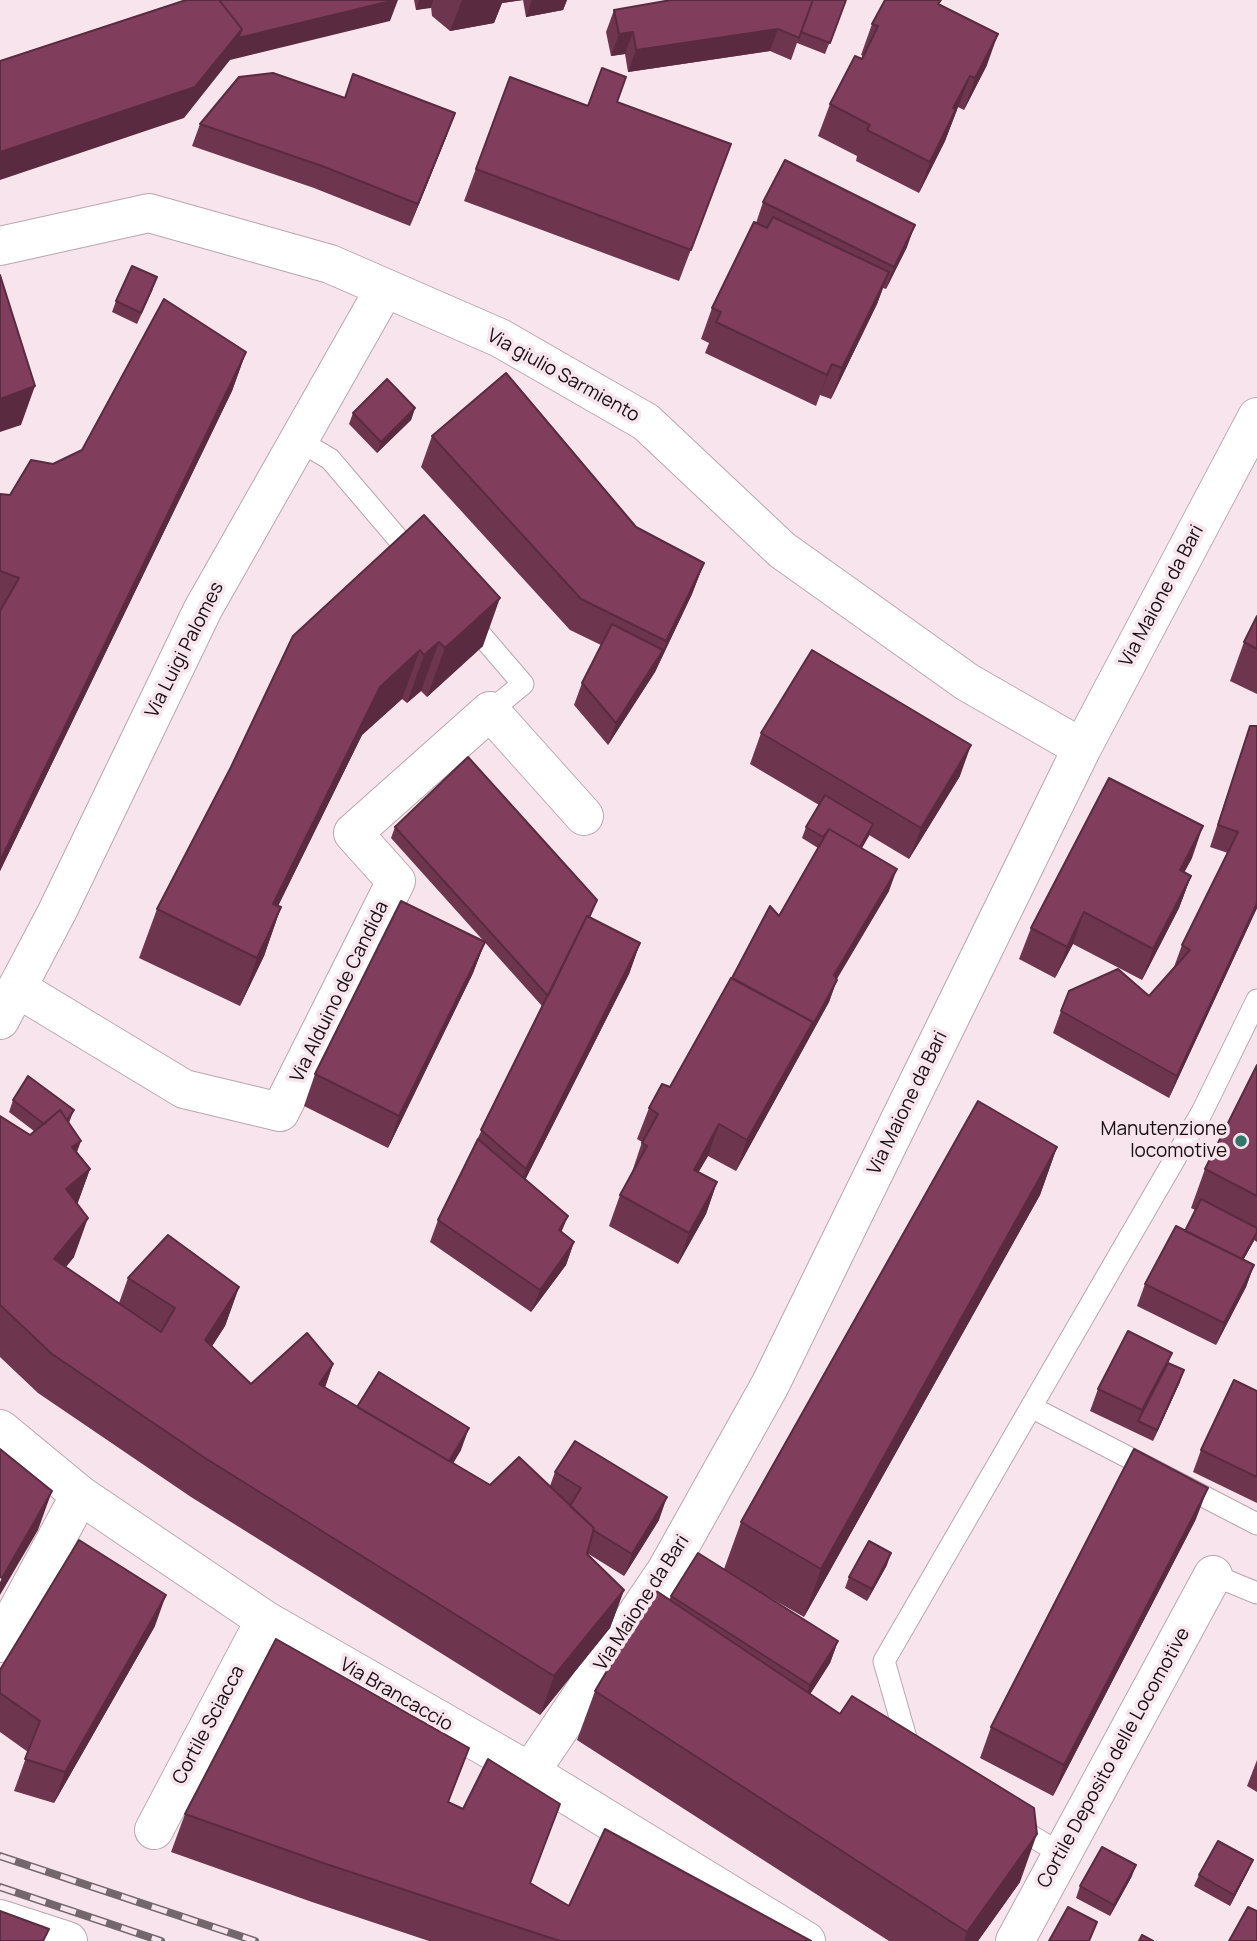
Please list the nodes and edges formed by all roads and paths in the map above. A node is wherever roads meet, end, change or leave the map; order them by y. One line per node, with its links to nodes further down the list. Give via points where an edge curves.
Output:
1 (0, 246): 2 (street, Via giulio Sarmiento, via 149,213 330,264)
2 (385, 288): 4 (street, Via Luigi Palomes); 8 (street, Via giulio Sarmiento, via 500,338 646,422 782,550 967,682)
3 (1257, 416): 8 (street, Via Maione da Bari)
4 (298, 440): 5 (lane, via 330,459); 11 (street, Via Luigi Palomes, via 203,610)
5 (426, 571)
6 (453, 602): 7 (lane, via 523,684)
7 (490, 711): 9 (street); 11 (street, Via Alduino de Candida, via 353,833 396,881 280,1112 184,1089)
8 (1082, 748): 21 (street, Via Maione da Bari, via 770,1385 666,1571)
9 (584, 816)
10 (1257, 1000): 12 (lane, via 1202,1112)
11 (8, 1004)
12 (1031, 1407): 15 (lane); 20 (lane, via 884,1661 913,1761)
13 (0, 1429): 14 (street, Via Brancaccio)
14 (80, 1494): 18 (street, Via Brancaccio); 19 (street)
15 (1257, 1524)
16 (1213, 1575): 17 (lane); 24 (street, Cortile Deposito delle Locomotive)
17 (1257, 1593)
18 (265, 1620): 21 (street, Via Brancaccio); 23 (street, Cortile Sciacca)
19 (0, 1643)
20 (924, 1769)
21 (530, 1772): 27 (street, Via Brancaccio)
22 (993, 1811): 24 (lane)
23 (154, 1830)
24 (1061, 1854): 28 (street, Cortile Deposito delle Locomotive)
25 (0, 1919): 26 (street)
26 (68, 1941)
27 (806, 1941)
28 (1015, 1941)

